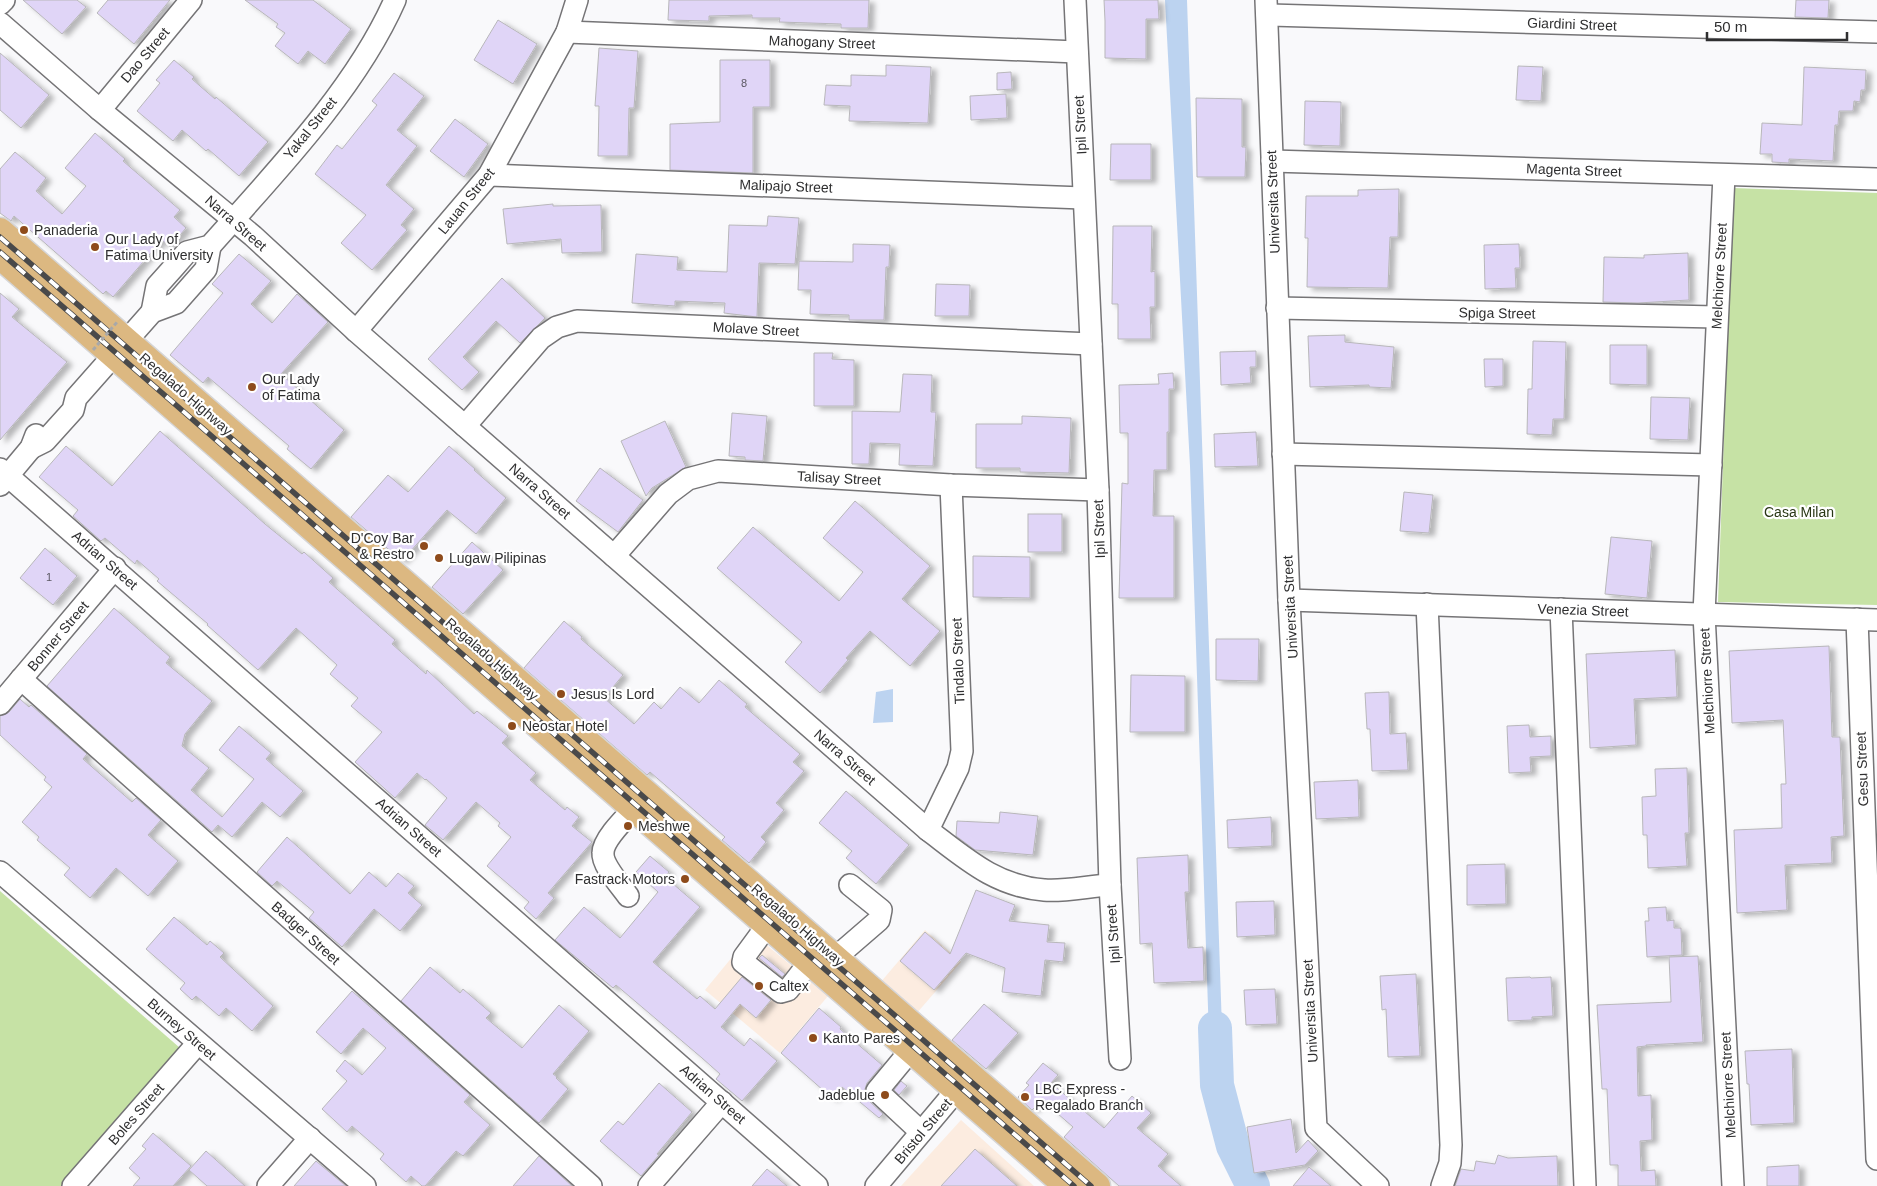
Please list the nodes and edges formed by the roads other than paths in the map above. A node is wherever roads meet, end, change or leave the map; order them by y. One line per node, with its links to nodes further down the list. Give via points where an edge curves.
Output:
1 (4, 0): 6 (street)
2 (190, 0): 12 (street, Dao Street)
3 (395, 0): 18 (street, Yakal Street, via 374,42 342,89)
4 (577, 0): 9 (street, Lauan Street)
5 (1075, 0): 11 (street, Ipil Street)
6 (0, 4)
7 (1267, 8): 10 (street, Giardini Street); 13 (street, Universita Street)
8 (0, 23): 12 (street, Narra Street)
9 (567, 32): 11 (street, Mahogany Street); 14 (street, Lauan Street)
10 (1877, 32)
11 (1076, 52): 17 (street, Ipil Street)
12 (100, 110): 18 (street, Narra Street)
13 (1272, 161): 15 (street, Magenta Street); 21 (street, Universita Street)
14 (489, 175): 17 (street, Malipajo Street); 23 (street, Lauan Street)
15 (1724, 175): 16 (street, Magenta Street); 22 (street, Melchiorre Street)
16 (1877, 179)
17 (1084, 198): 25 (street, Ipil Street)
18 (233, 220): 23 (street, Narra Street); 24 (street, Yakal Street, via 210,246 206,269 176,303 152,312)
19 (0, 232): 24 (main road, Regalado Highway)
20 (0, 256): 24 (main road, Regalado Highway)
21 (1277, 308): 22 (street, Spiga Street); 27 (street, Universita Street)
22 (1717, 317): 28 (street, Melchiorre Street)
23 (356, 331): 26 (street, Narra Street)
24 (113, 342): 29 (street, Yakal Street, via 76,398 64,402 37,434 31,448); 41 (main road, Regalado Highway)
25 (1091, 344): 26 (street, Molave Street, via 577,321 557,327 541,338); 31 (street, Ipil Street)
26 (465, 426): 32 (street, Narra Street)
27 (1283, 454): 28 (street); 34 (street, Universita Street)
28 (1711, 465): 37 (street, Melchiorre Street)
29 (3, 476): 33 (street, Adrian Street)
30 (951, 485): 31 (street, Talisay Street); 32 (street, Talisay Street, via 718,471 688,479 668,494); 42 (street, Tindalo Street, via 962,751 958,768)
31 (1098, 490): 44 (street, Ipil Street)
32 (614, 556): 42 (street, Narra Street)
33 (115, 568): 39 (street, Bonner Street); 53 (street, Adrian Street)
34 (1289, 600): 35 (street, Venezia Street); 66 (street, Universita Street, via 1316,1128)
35 (1427, 604): 36 (street, Venezia Street); 67 (street, via 1451,1145 1450,1163)
36 (1561, 609): 37 (street, Venezia Street); 68 (street)
37 (1704, 614): 38 (street, Venezia Street); 69 (street, Melchiorre Street)
38 (1867, 620): 56 (street, Gesu Street)
39 (21, 679): 40 (street, Bonner Street); 60 (street, Badger Street)
40 (0, 704)
41 (641, 802): 46 (street, via 605,841 602,854); 47 (main road, Regalado Highway)
42 (928, 830): 44 (street, Narra Street, via 981,870 1012,884 1045,890)
43 (0, 872): 49 (street, Burney Street)
44 (1110, 884): 51 (street, Ipil Street)
45 (850, 885): 48 (street, via 881,910 879,920)
46 (628, 896)
47 (773, 917): 48 (main road, Regalado Highway); 48 (street, via 744,957 744,962 781,992 788,990)
48 (822, 955): 50 (main road, Regalado Highway); 52 (main road, Regalado Highway)
49 (198, 1043): 55 (street, Burney Street); 57 (street, Boles Street)
50 (911, 1050): 52 (main road, Regalado Highway); 54 (street, via 877,1091)
51 (1120, 1059)
52 (963, 1082): 54 (street, Bristol Street); 64 (main road, Regalado Highway); 65 (main road, Regalado Highway)
53 (722, 1102): 61 (street); 62 (street, Adrian Street)
54 (921, 1132): 63 (street, Bristol Street)
55 (310, 1138): 58 (street); 59 (street, Burney Street)
56 (1877, 1160)
57 (74, 1186)
58 (268, 1186)
59 (365, 1186)
60 (591, 1186)
61 (649, 1186)
62 (817, 1186)
63 (876, 1186)
64 (1067, 1186)
65 (1097, 1186)
66 (1378, 1186)
67 (1442, 1186)
68 (1585, 1186)
69 (1733, 1186)

